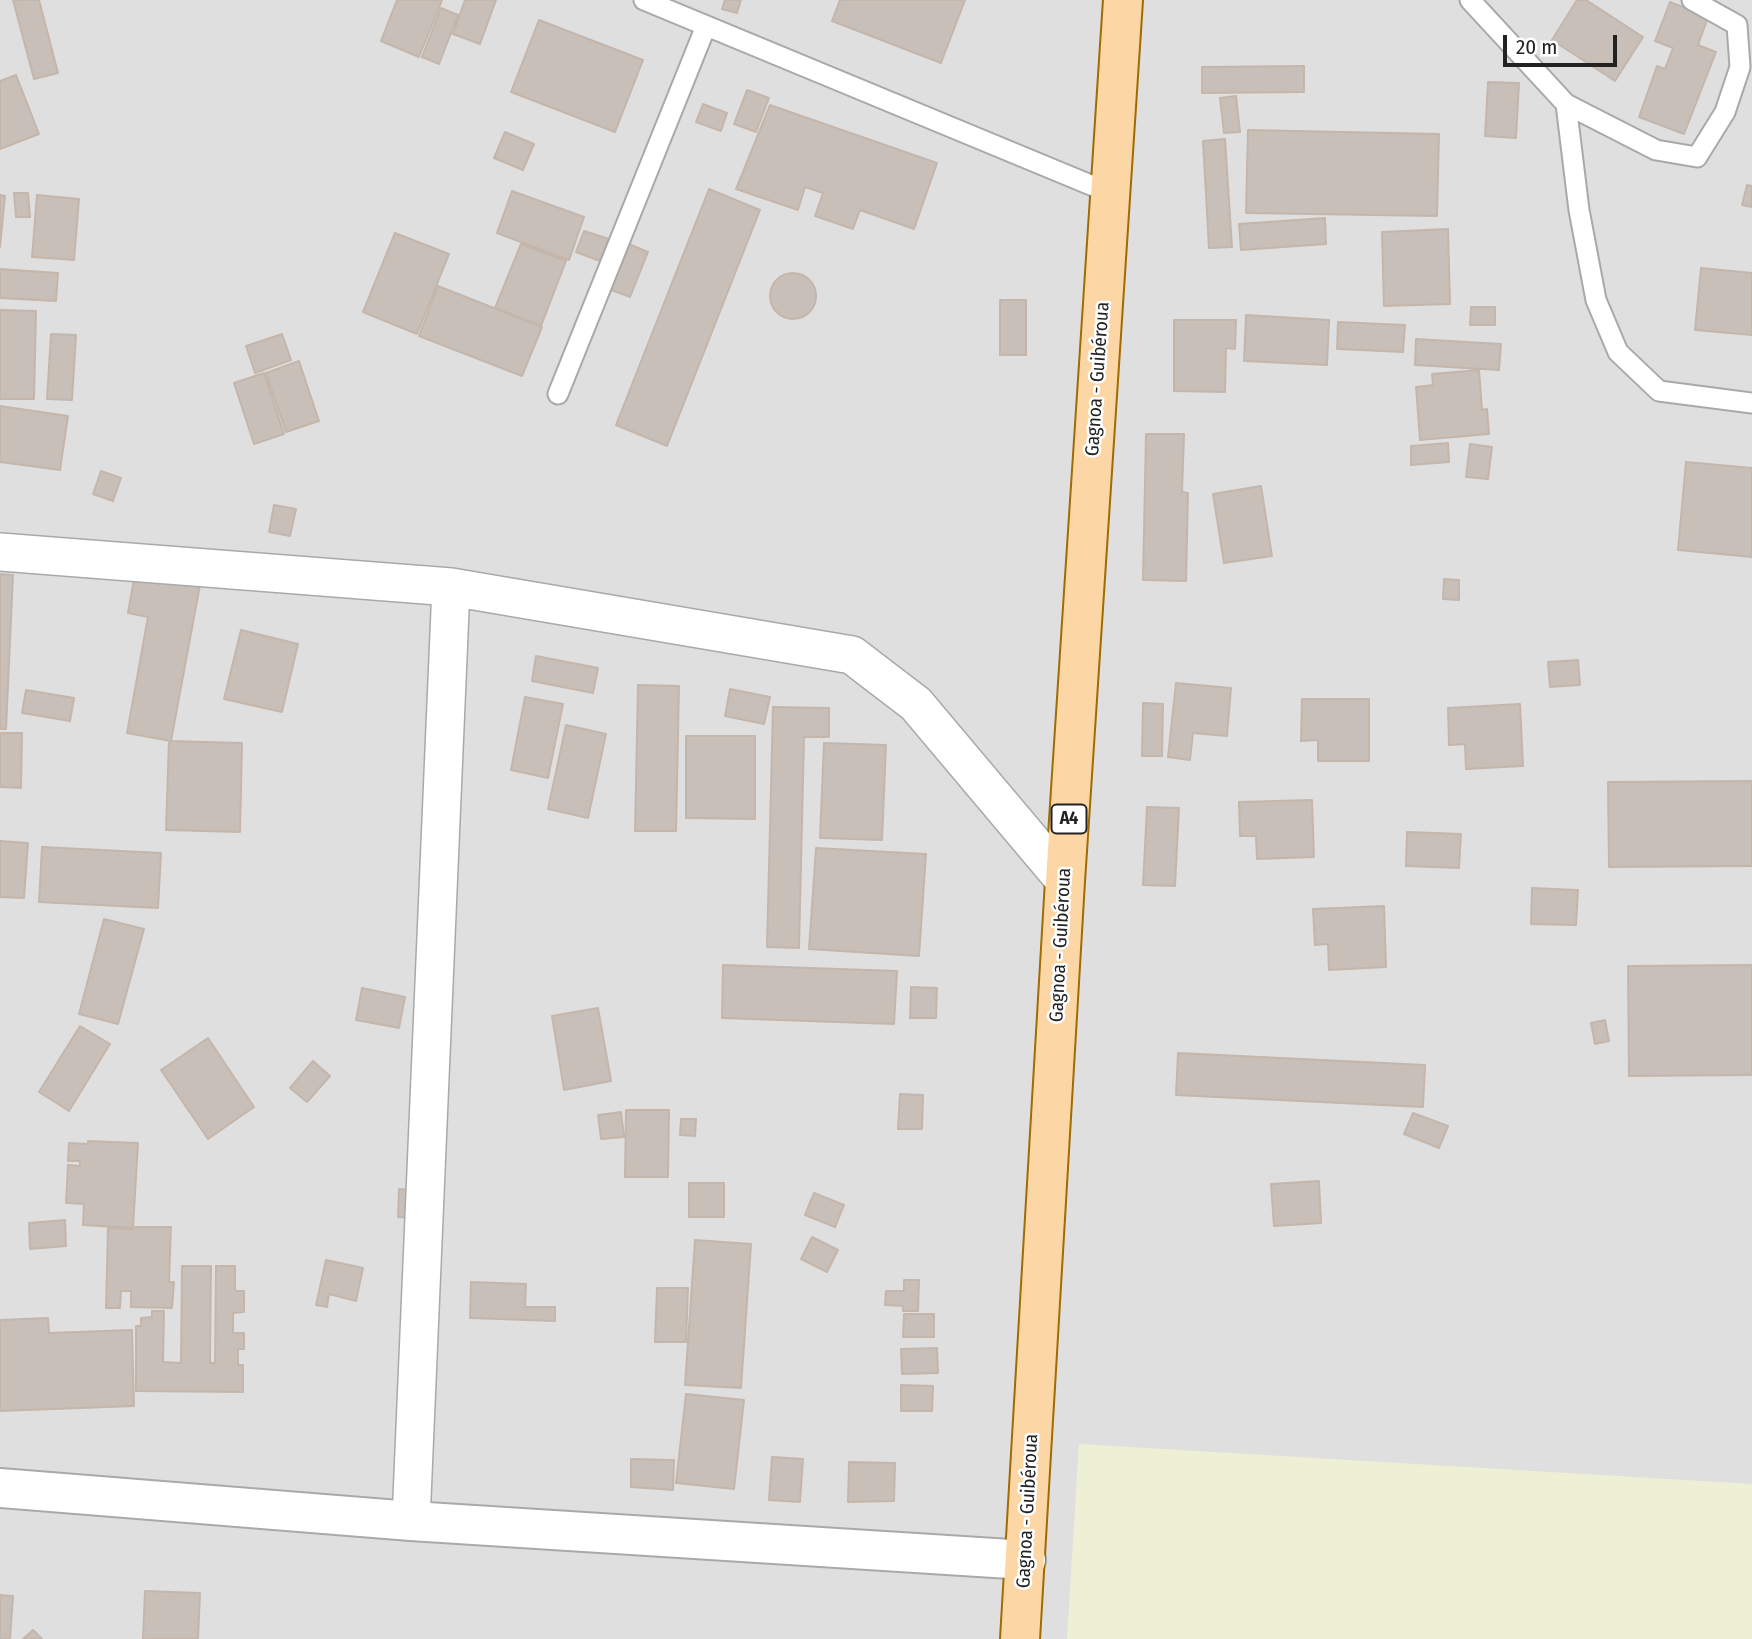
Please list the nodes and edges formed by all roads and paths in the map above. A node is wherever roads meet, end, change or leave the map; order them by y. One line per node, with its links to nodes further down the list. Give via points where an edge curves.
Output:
1 (644, 0): 5 (lane)
2 (1123, 0): 7 (main road, Gagnoa - Guibéroua / A4)
3 (1470, 0): 6 (lane)
4 (1692, 0): 6 (lane, via 1737,25 1740,67 1724,112 1697,156 1656,150)
5 (705, 26): 7 (lane); 8 (lane)
6 (1566, 104): 9 (lane, via 1595,300 1618,352 1659,391)
7 (1110, 193): 12 (main road, Gagnoa - Guibéroua / A4)
8 (558, 394)
9 (1752, 403)
10 (0, 552): 11 (street)
11 (451, 587): 12 (street, via 852,655 916,704); 14 (street)
12 (1065, 881): 15 (main road, Gagnoa - Guibéroua / A4)
13 (0, 1488): 14 (street)
14 (411, 1521): 15 (street)
15 (1026, 1560): 16 (main road, Gagnoa - Guibéroua / A4)
16 (1020, 1639)

